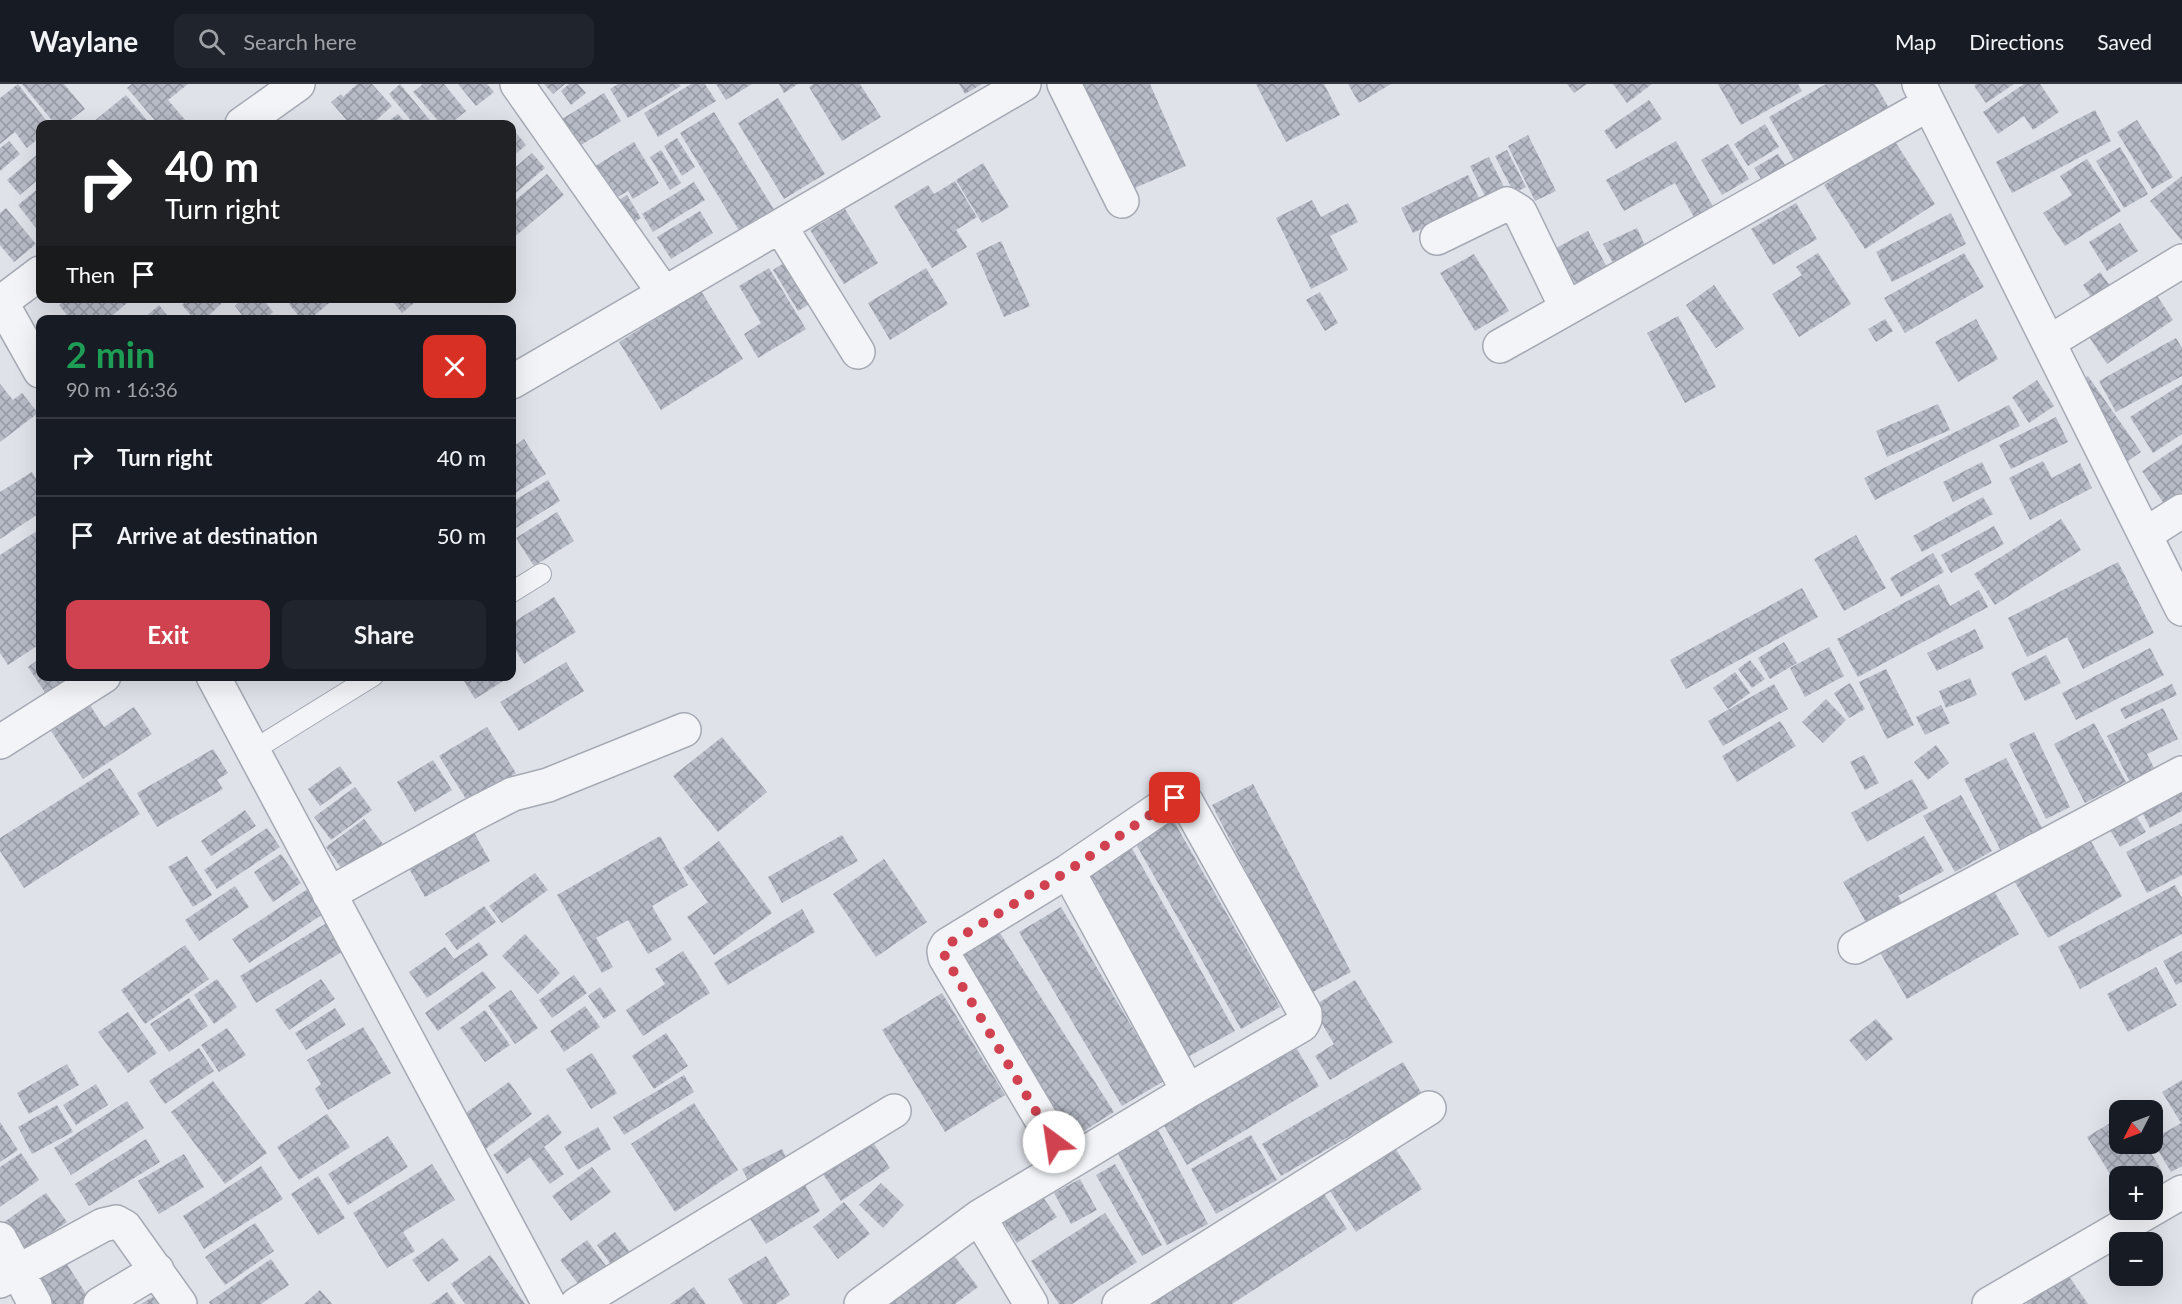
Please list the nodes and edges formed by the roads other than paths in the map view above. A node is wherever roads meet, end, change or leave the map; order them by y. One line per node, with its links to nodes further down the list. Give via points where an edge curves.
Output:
1 (298, 84): 6 (street)
2 (517, 84): 12 (street)
3 (1024, 84): 8 (street)
4 (1064, 84): 7 (street)
5 (1924, 94): 14 (street); 15 (street)
6 (248, 120)
7 (1122, 201)
8 (780, 226): 12 (street); 17 (street)
9 (1437, 238): 14 (street, via 1508,204 1520,212)
10 (2182, 261): 15 (street)
11 (36, 276): 13 (street)
12 (664, 293): 19 (street)
13 (0, 302): 18 (street)
14 (1566, 307): 16 (street)
15 (2049, 342): 21 (street)
16 (1500, 346)
17 (858, 352)
18 (36, 364)
19 (516, 380)
20 (2182, 511): 21 (street)
21 (2146, 534): 24 (street)
22 (541, 574): 23 (lane)
23 (516, 590)
24 (2182, 609)
25 (96, 681): 29 (street)
26 (216, 681): 30 (street)
27 (365, 681): 30 (lane)
28 (684, 730): 33 (street, via 548,785 513,794)
29 (0, 742)
30 (252, 751): 33 (street)
31 (2182, 773): 34 (street)
32 (1068, 871): 35 (street); 35 (street, via 1175,798 1186,801 1305,1013 1302,1025); 38 (street, via 947,945 944,951)
33 (329, 894): 47 (street)
34 (1855, 947)
35 (1188, 1091): 38 (street)
36 (1429, 1108): 51 (street)
37 (894, 1111): 48 (street)
38 (1067, 1163): 40 (street)
39 (2182, 1192): 52 (street)
40 (979, 1217): 49 (street); 50 (street)
41 (0, 1239): 43 (street)
42 (157, 1270): 43 (street, via 125,1227 116,1222 103,1225); 45 (street); 46 (street)
43 (9, 1276): 44 (street)
44 (35, 1304)
45 (100, 1304)
46 (180, 1304)
47 (549, 1304)
48 (577, 1304)
49 (861, 1304)
50 (1031, 1304)
51 (1119, 1304)
52 (1989, 1304)

